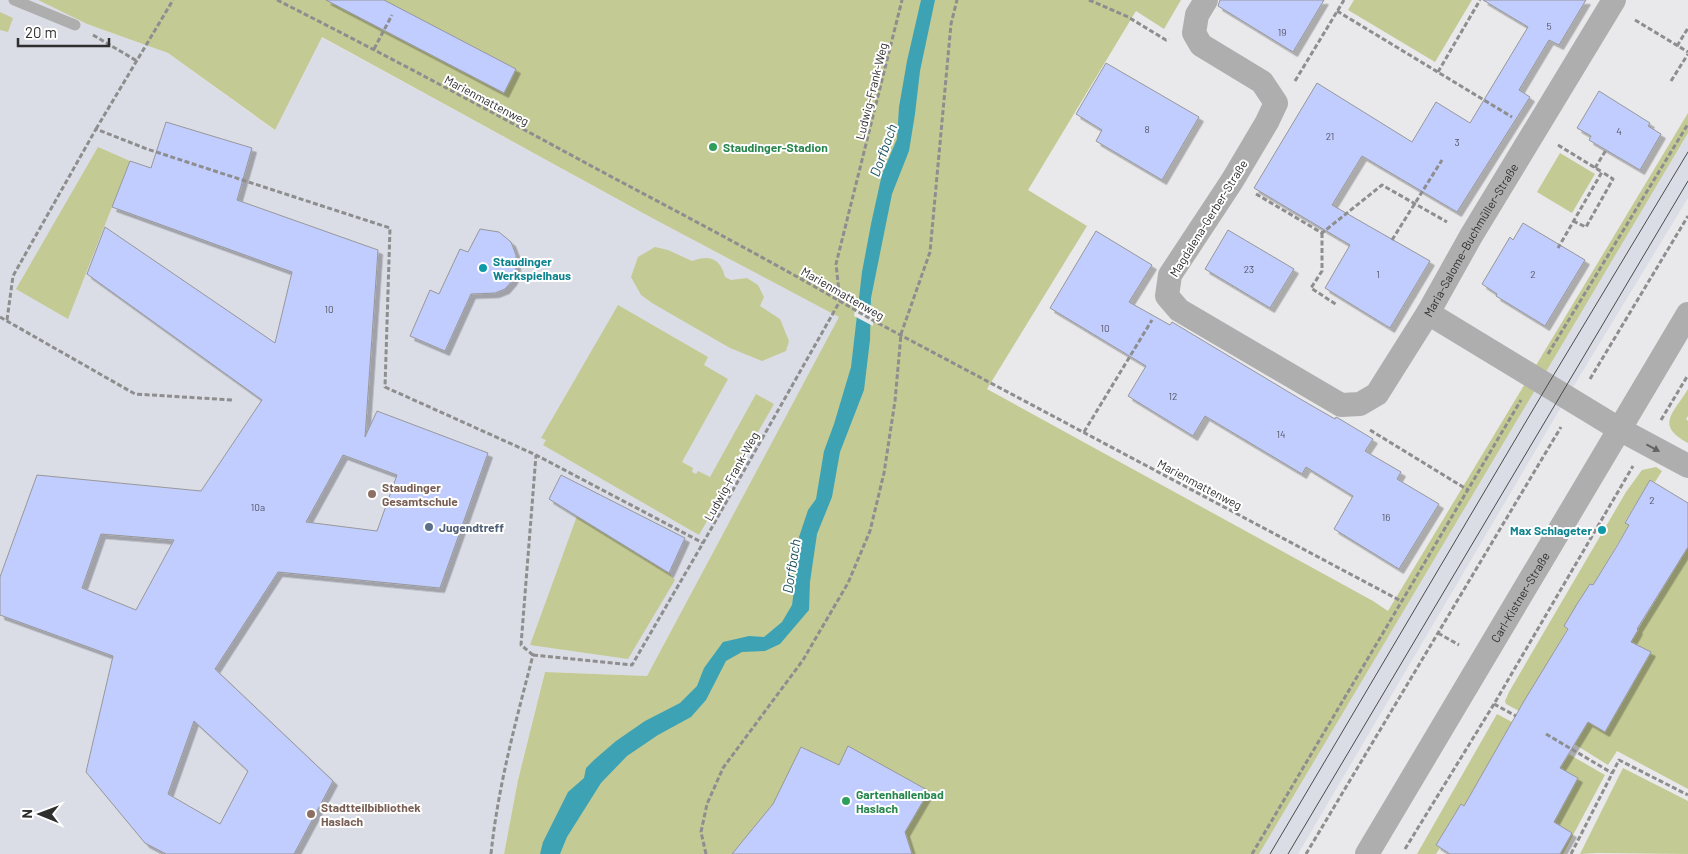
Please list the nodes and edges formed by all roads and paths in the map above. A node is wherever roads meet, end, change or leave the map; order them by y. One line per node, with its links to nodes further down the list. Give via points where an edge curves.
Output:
1 (14, 0): 13 (lane)
2 (173, 0): 19 (path)
3 (277, 0): 17 (path, Marienmattenweg)
4 (902, 0): 38 (path, Ludwig-Frank-Weg, via 836,264)
5 (958, 0): 44 (path, via 951,24 930,252)
6 (1089, 0): 15 (path, via 1128,17 1166,40)
7 (1206, 0): 15 (street, via 1197,15)
8 (1344, 0): 11 (path)
9 (1480, 0): 20 (path)
10 (1612, 3): 16 (path); 25 (street, Maria-Salome-Buchmüller-Straße)
11 (1337, 10): 20 (path); 22 (path, via 1292,86)
12 (392, 15): 17 (path)
13 (75, 25): 19 (path)
14 (1688, 28): 16 (path)
15 (1194, 33): 22 (street, via 1201,45 1262,82)
16 (1677, 46): 18 (path)
17 (374, 49): 38 (path, Marienmattenweg)
18 (1688, 53): 21 (path)
19 (137, 61): 24 (path)
20 (1438, 72): 25 (path)
21 (1671, 81)
22 (1276, 104): 37 (street, Magdalena-Gerber-Straße, via 1232,181 1170,275)
23 (1688, 124): 46 (path)
24 (96, 129): 43 (path, via 13,276); 52 (path, via 390,228 385,387)
25 (1534, 131): 28 (path); 34 (street, Maria-Salome-Buchmüller-Straße)
26 (1606, 150): 28 (path)
27 (1442, 160): 31 (path)
28 (1595, 168): 29 (path)
29 (1602, 172): 32 (path); 32 (path, via 1613,179 1586,227)
30 (1254, 193): 33 (path)
31 (1415, 204): 33 (path, via 1382,185); 34 (path); 35 (path)
32 (1573, 221): 36 (path)
33 (1322, 233): 39 (path, via 1322,270 1311,288)
34 (1471, 236): 40 (street, Maria-Salome-Buchmüller-Straße)
35 (1392, 240)
36 (1558, 248)
37 (1166, 296): 48 (street, via 1179,310 1341,405); 50 (path)
38 (840, 301): 44 (path, Marienmattenweg); 55 (path, Ludwig-Frank-Weg)
39 (1337, 305)
40 (1428, 314): 46 (street, Maria-Salome-Buchmüller-Straße); 48 (street, via 1377,394)
41 (1688, 314): 49 (street, Carl-Kistner-Straße)
42 (0, 317): 43 (path)
43 (7, 320): 47 (path, via 135,394)
44 (901, 334): 50 (path, Marienmattenweg); 65 (path, via 884,473 870,531 848,583 803,660 723,768 707,804 701,832)
45 (1688, 375): 51 (path)
46 (1534, 377): 49 (street, Maria-Salome-Buchmüller-Straße); 54 (path)
47 (232, 400)
48 (1360, 404): 54 (path, via 1370,430)
49 (1619, 429): 51 (street, Maria-Salome-Buchmüller-Straße); 68 (street, Carl-Kistner-Straße)
50 (1084, 432): 56 (path, Marienmattenweg)
51 (1646, 444): 53 (street, Maria-Salome-Buchmüller-Straße, one-way to 53); 59 (path)
52 (536, 455): 55 (path); 58 (path, via 521,645)
53 (1688, 466)
54 (1468, 490): 56 (path)
55 (703, 543): 58 (path, Ludwig-Frank-Weg, via 632,665)
56 (1401, 601): 66 (path)
57 (1438, 633): 67 (path)
58 (533, 655): 64 (path, via 495,814)
59 (1494, 704): 60 (path); 69 (path)
60 (1516, 716)
61 (1546, 734): 62 (path)
62 (1612, 774): 63 (path, via 1619,760); 70 (path)
63 (1688, 795)
64 (491, 854)
65 (706, 854)
66 (1252, 854)
67 (1306, 854)
68 (1367, 854)
69 (1402, 854)
70 (1571, 854)

